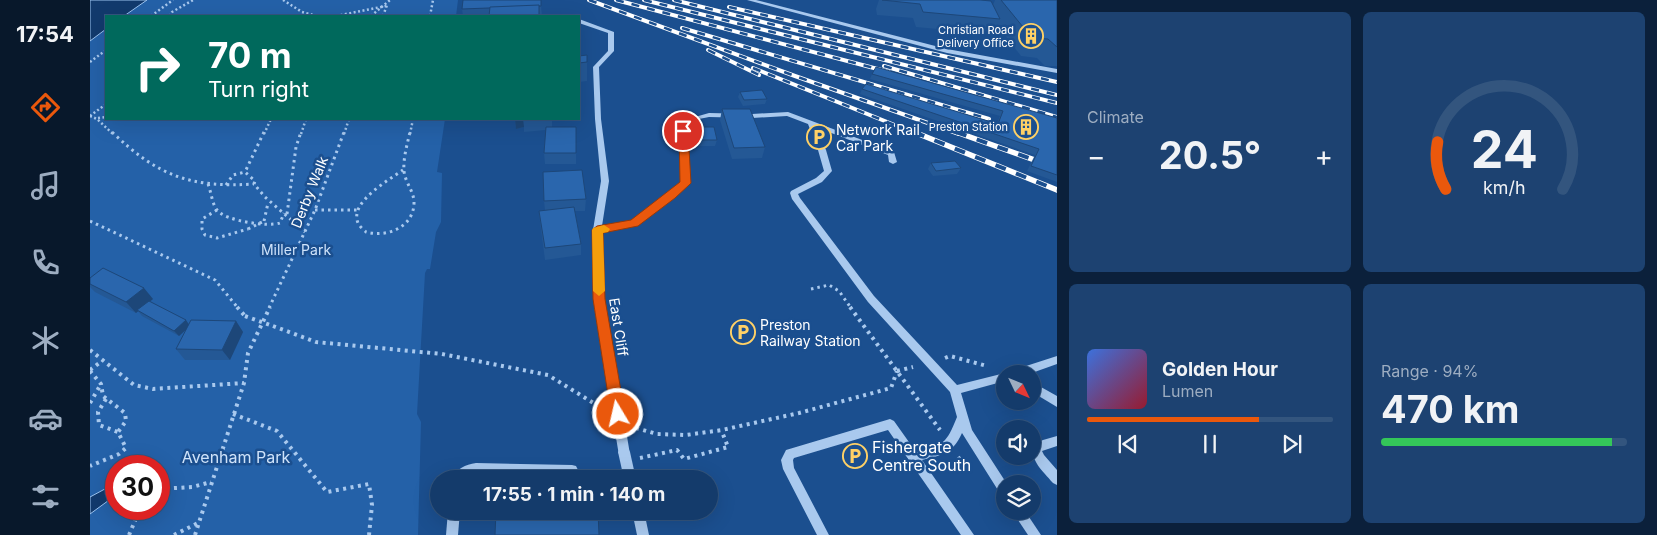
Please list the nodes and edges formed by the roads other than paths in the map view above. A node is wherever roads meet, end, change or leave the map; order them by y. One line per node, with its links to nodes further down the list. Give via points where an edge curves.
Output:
1 (750, 0): 2 (street)
2 (764, 2): 4 (street, via 946,51)
3 (580, 20): 5 (street, via 610,32 611,51 596,67)
4 (1057, 71)
5 (598, 119): 8 (street, East Cliff, via 605,181)
6 (811, 123): 7 (street, via 891,154); 8 (street, via 788,114 697,118 683,131 686,183 634,223); 12 (street, via 828,171 819,180 794,193 796,199 871,299)
7 (893, 162)
8 (597, 230): 17 (street, East Cliff, bridge, via 599,299)
9 (1057, 360): 10 (street)
10 (1041, 365)
11 (996, 379): 12 (street)
12 (955, 390): 15 (street)
13 (1041, 392): 14 (street)
14 (1057, 402)
15 (962, 417): 18 (street, via 950,445 944,450); 22 (street, via 967,432)
16 (1057, 441): 23 (street, via 1036,449 1039,458)
17 (624, 457): 21 (street, East Cliff)
18 (915, 457): 29 (street, via 890,424 790,454 787,460 789,468); 30 (street)
19 (466, 470): 20 (street)
20 (572, 470)
21 (628, 470)
22 (996, 477)
23 (1057, 479)
24 (453, 520): 27 (street)
25 (640, 520): 28 (street)
26 (1024, 520): 31 (street)
27 (452, 535)
28 (643, 535)
29 (823, 535)
30 (968, 535)
31 (1034, 535)

